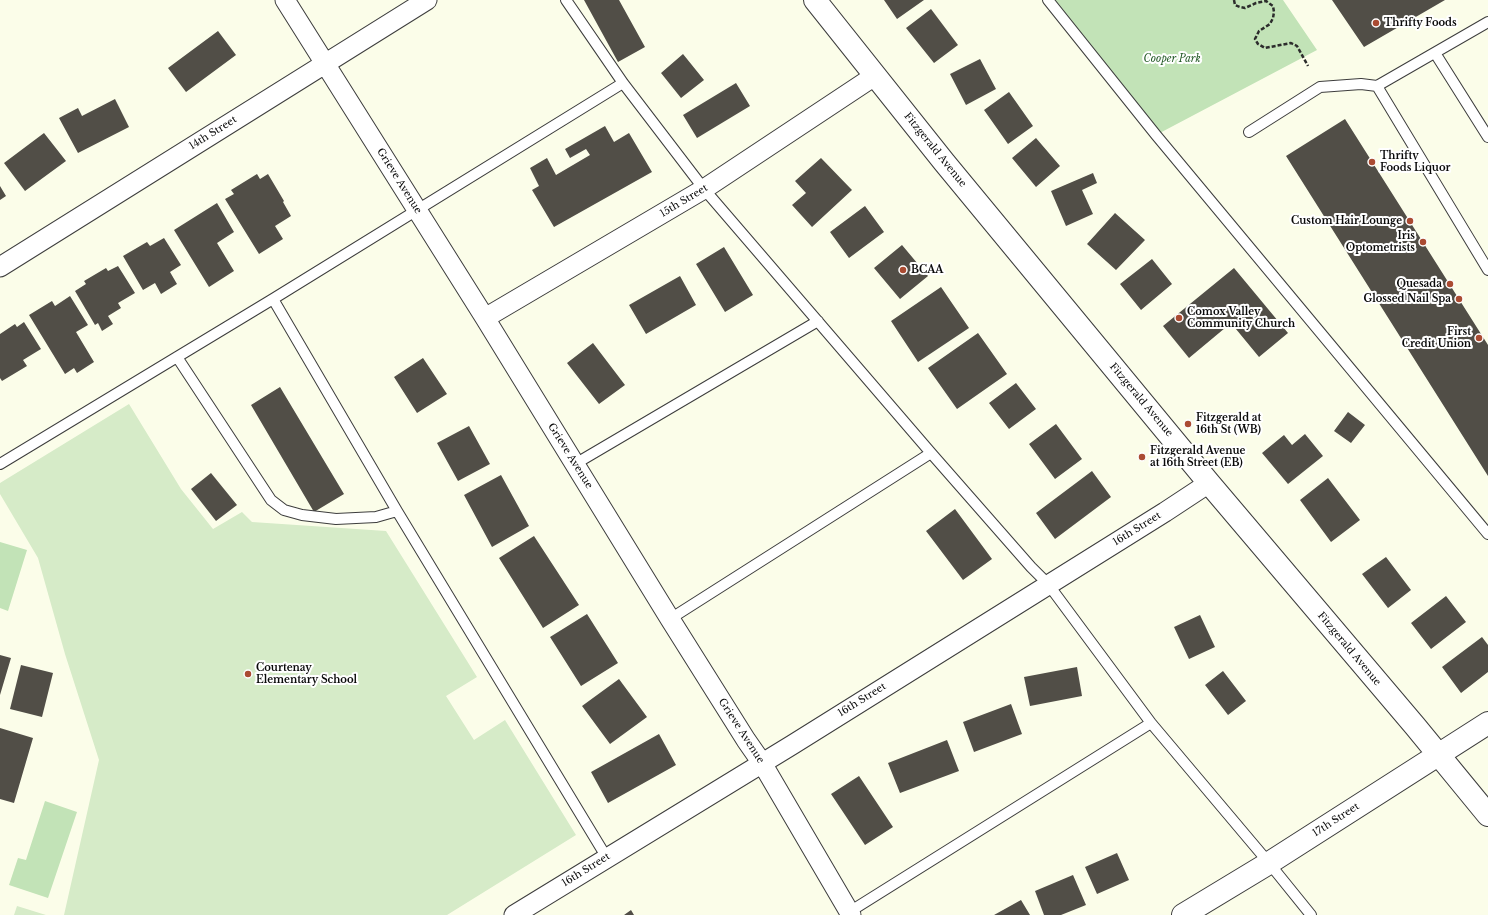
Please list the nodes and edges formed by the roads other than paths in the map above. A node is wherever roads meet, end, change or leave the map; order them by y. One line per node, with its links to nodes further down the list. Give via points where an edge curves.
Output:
1 (285, 0): 8 (street, Grieve Avenue)
2 (427, 0): 8 (street, 14th Street)
3 (566, 0): 10 (lane)
4 (815, 0): 9 (street, Fitzgerald Avenue)
5 (1048, 0): 27 (lane, via 1156,135)
6 (1488, 22): 7 (lane)
7 (1435, 53): 11 (lane); 13 (lane)
8 (325, 63): 15 (street, Grieve Avenue); 16 (street, 14th Street)
9 (876, 75): 14 (street, 15th Street); 25 (street, Fitzgerald Avenue, via 944,162)
10 (623, 83): 14 (lane); 15 (lane)
11 (1377, 86): 12 (lane, via 1361,84 1320,87); 17 (lane)
12 (1249, 132)
13 (1488, 137)
14 (704, 189): 19 (street, 15th Street); 20 (lane)
15 (417, 209): 18 (lane); 19 (street, Grieve Avenue)
16 (0, 267)
17 (1488, 270)
18 (273, 299): 21 (lane); 26 (lane)
19 (485, 318): 24 (street, Grieve Avenue)
20 (818, 321): 22 (lane); 24 (lane)
21 (177, 357): 23 (lane); 26 (lane, via 271,500 284,510 302,516 336,519 376,517)
22 (931, 454): 28 (lane); 29 (lane)
23 (0, 464)
24 (575, 464): 29 (street, Grieve Avenue)
25 (1209, 483): 28 (street, 16th Street); 32 (street, Fitzgerald Avenue)
26 (397, 511): 35 (lane)
27 (1488, 534)
28 (1048, 584): 30 (lane); 33 (street, 16th Street)
29 (670, 619): 33 (street, Grieve Avenue)
30 (1151, 723): 36 (lane); 37 (lane)
31 (1488, 723): 32 (street, 17th Street)
32 (1438, 754): 34 (street, Fitzgerald Avenue); 36 (street, 17th Street)
33 (762, 763): 35 (street, 16th Street); 37 (street, Grieve Avenue)
34 (1488, 815)
35 (607, 858): 38 (street, 16th Street)
36 (1269, 863): 39 (street, 17th Street); 40 (lane)
37 (848, 914)
38 (514, 915)
39 (1183, 915)
40 (1311, 915)

